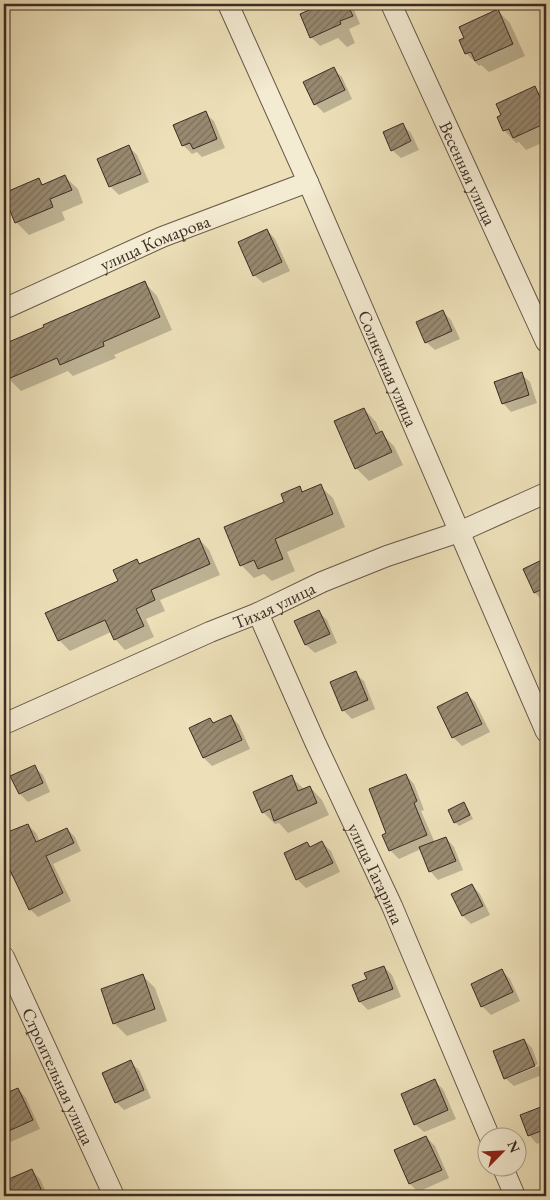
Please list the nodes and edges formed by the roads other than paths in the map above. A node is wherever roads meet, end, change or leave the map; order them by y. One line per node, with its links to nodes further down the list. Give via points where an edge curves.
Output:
1 (228, 4): 3 (street, Солнечная улица)
2 (391, 4): 5 (street, Весенняя улица)
3 (308, 182): 4 (street, улица Комарова, via 162,237); 7 (street, Солнечная улица)
4 (4, 308)
5 (546, 342)
6 (546, 493): 7 (street, Тихая улица)
7 (459, 532): 8 (street, Тихая улица, via 322,582); 10 (street, Солнечная улица)
8 (258, 613): 9 (street, Тихая улица); 12 (street, улица Гагарина, via 392,906)
9 (4, 724)
10 (546, 732)
11 (4, 957): 14 (street, Строительная улица)
12 (486, 1128)
13 (507, 1178): 15 (street)
14 (114, 1196)
15 (515, 1196)

